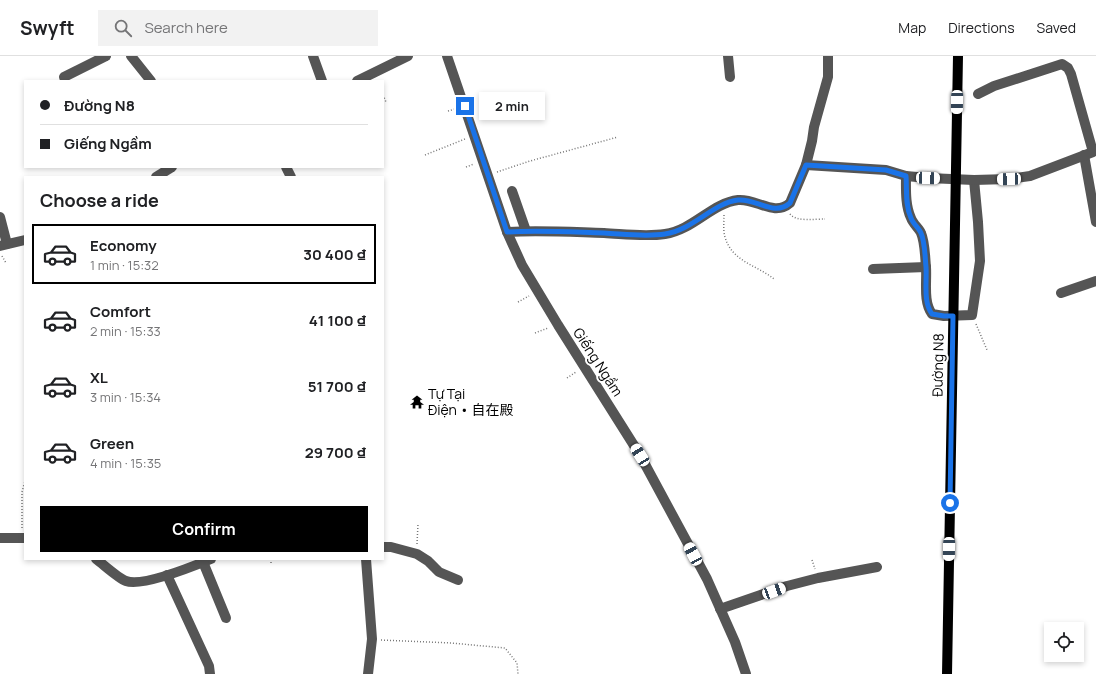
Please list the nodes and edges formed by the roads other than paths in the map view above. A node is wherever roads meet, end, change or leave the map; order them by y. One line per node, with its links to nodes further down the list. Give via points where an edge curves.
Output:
1 (106, 56): 9 (street)
2 (130, 56): 11 (street)
3 (313, 56): 12 (street)
4 (408, 56): 13 (street)
5 (447, 56): 26 (street, Giếng Ngầm)
6 (728, 56): 10 (street)
7 (828, 56): 16 (street, via 828,77)
8 (958, 56): 20 (main road, Đường N8)
9 (64, 77)
10 (730, 77)
11 (150, 80)
12 (322, 80)
13 (359, 80)
14 (978, 94): 15 (street, via 994,86 1062,64 1072,74 1093,152)
15 (1084, 155): 21 (street, via 1030,176); 24 (street)
16 (806, 165): 19 (street, via 886,170); 25 (street, via 786,207 773,209 749,200 724,203 679,231 664,234)
17 (170, 168): 18 (street)
18 (158, 176)
19 (906, 176): 20 (street); 29 (street, via 908,206 911,218 921,234)
20 (956, 179): 21 (street); 33 (main road, Đường N8)
21 (974, 180): 33 (street, via 980,261 972,315)
22 (512, 191): 25 (street)
23 (0, 217): 28 (street)
24 (1096, 222)
25 (526, 231): 26 (street)
26 (507, 232): 43 (street, Giếng Ngầm, via 522,265 558,326 640,455)
27 (24, 240): 28 (street)
28 (2, 247)
29 (926, 267): 30 (street); 33 (street, via 929,310 932,314)
30 (873, 269)
31 (1096, 281): 32 (street)
32 (1060, 293)
33 (953, 316): 48 (main road, Đường N8)
34 (0, 538): 35 (street)
35 (23, 538)
36 (384, 547): 42 (street, via 417,554 439,572)
37 (97, 560): 41 (street, via 125,581 136,583)
38 (366, 560): 46 (street, via 372,639)
39 (207, 561): 41 (street); 44 (street)
40 (877, 567): 43 (street, via 787,586)
41 (167, 575): 45 (street, via 209,666)
42 (458, 580)
43 (720, 610): 47 (street, Giếng Ngầm)
44 (226, 618)
45 (210, 674)
46 (368, 674)
47 (746, 674)
48 (947, 674)

